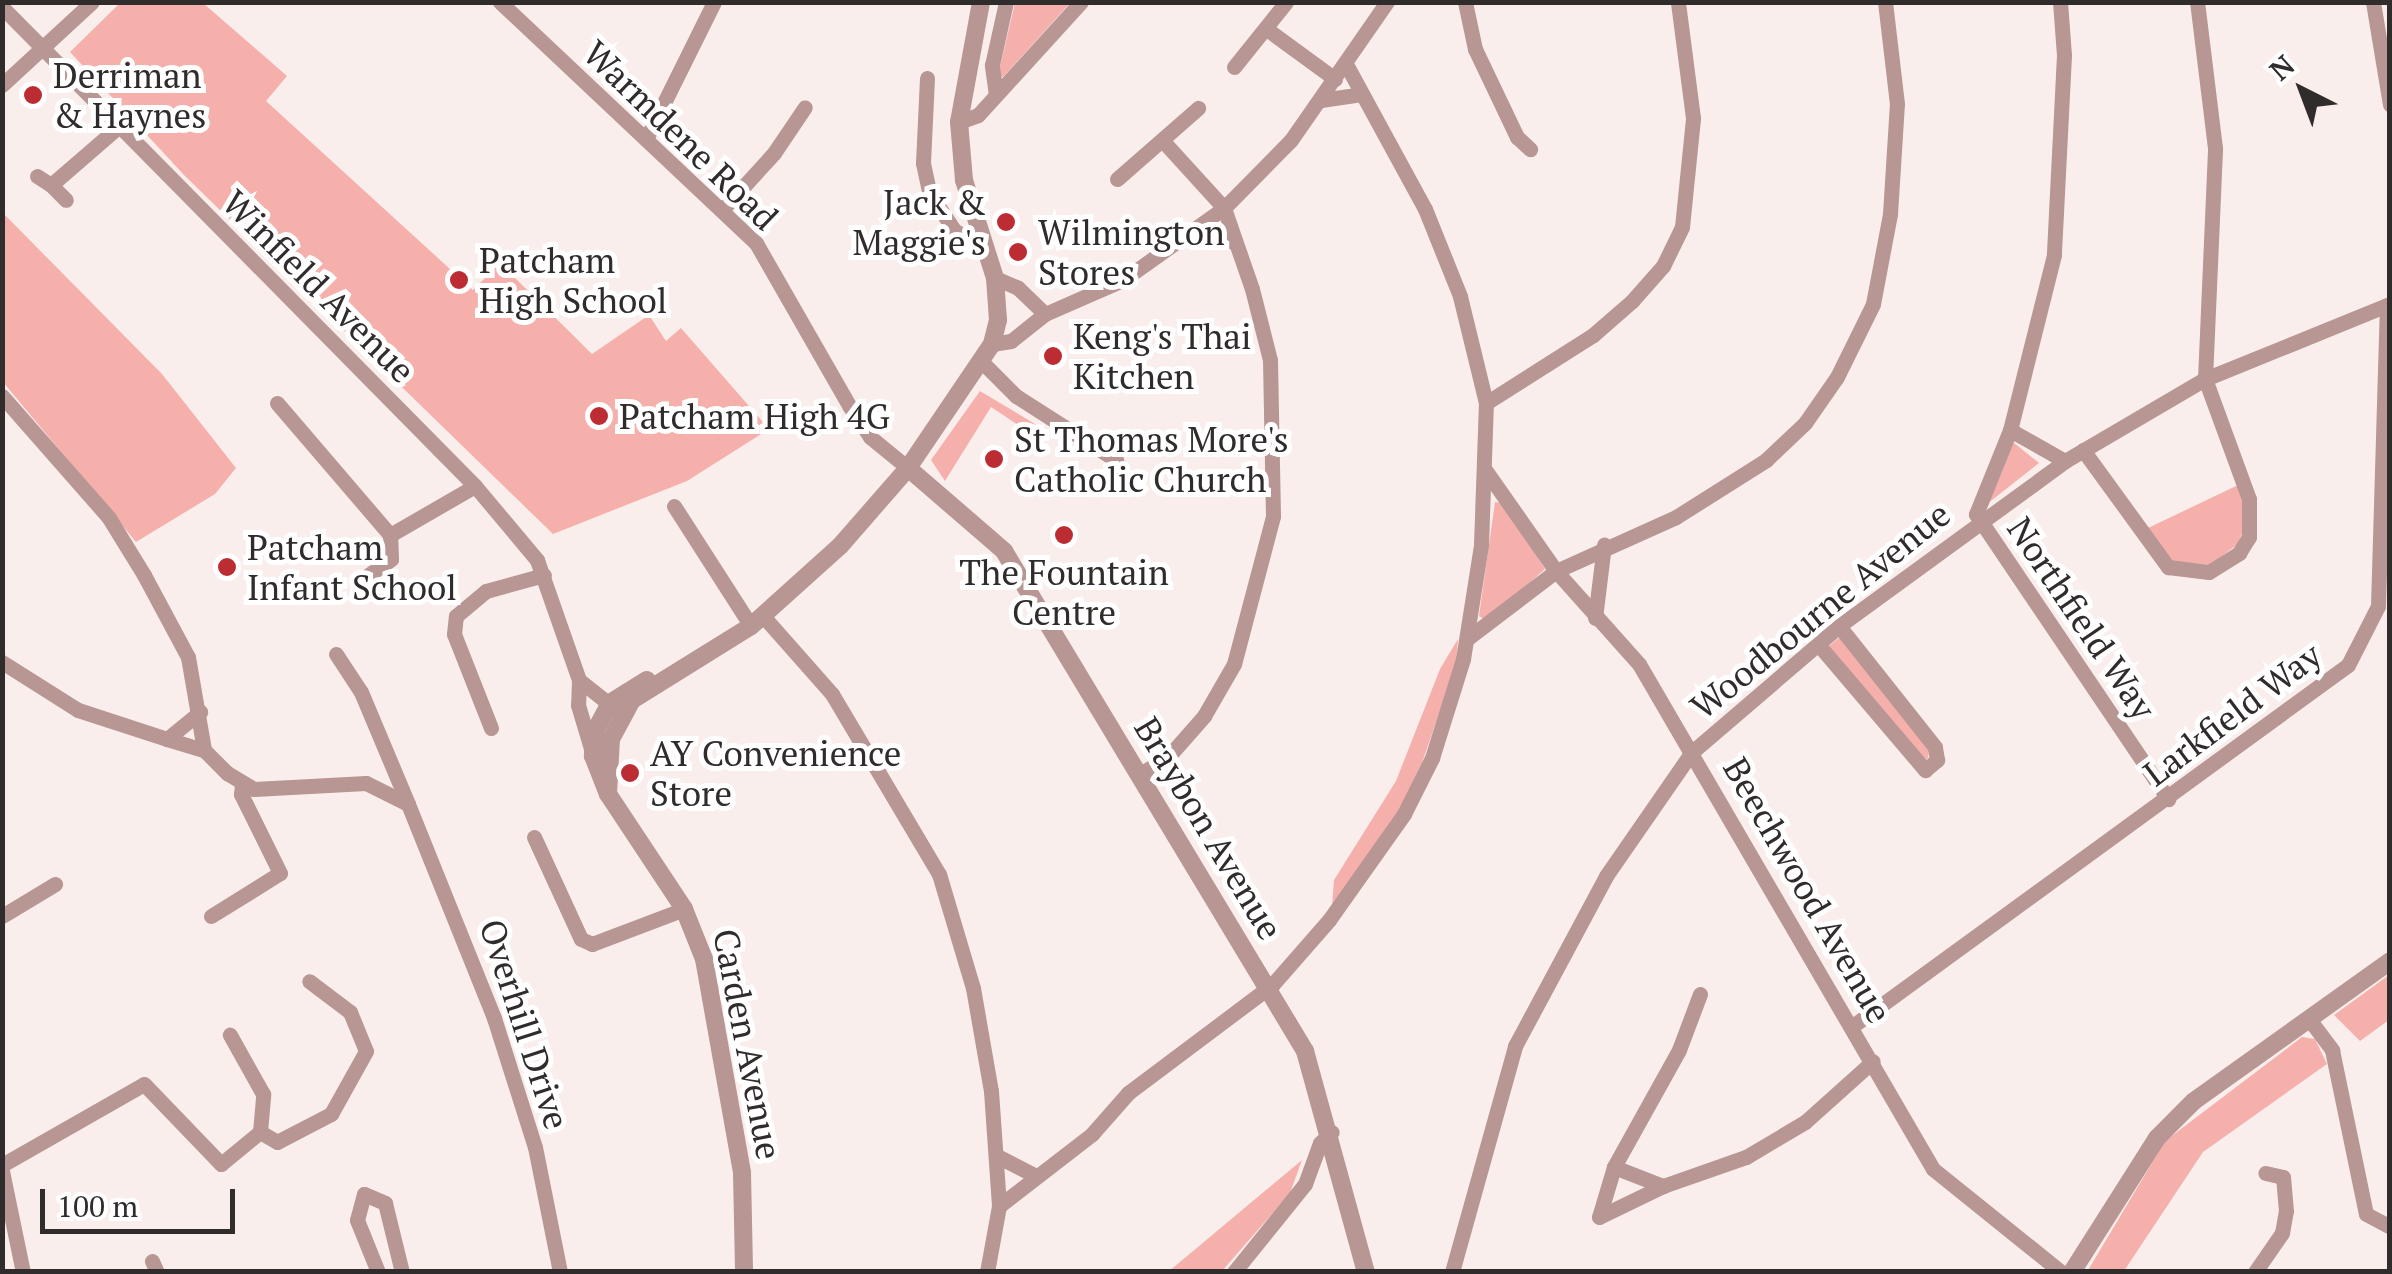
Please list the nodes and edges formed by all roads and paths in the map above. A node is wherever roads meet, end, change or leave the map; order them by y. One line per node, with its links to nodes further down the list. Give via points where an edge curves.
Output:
1 (92, 2): 17 (street)
2 (500, 2): 31 (street, Warmdene Road)
3 (714, 2): 31 (street)
4 (1006, 2): 24 (street, via 992,65)
5 (1080, 2): 24 (street)
6 (1286, 2): 16 (street)
7 (1387, 2): 18 (street)
8 (1464, 2): 33 (street, via 1475,49 1517,137)
9 (1678, 2): 48 (street, via 1693,118 1682,227 1632,302 1593,336)
10 (1885, 2): 60 (street, via 1896,104 1890,214 1873,304 1837,378 1805,424 1766,460 1676,517)
11 (2060, 2): 50 (street, via 2064,56 2054,255)
12 (2198, 2): 46 (street, via 2215,148)
13 (2373, 2): 26 (street)
14 (975, 5): 29 (street)
15 (2, 7): 17 (street, Winfield Avenue)
16 (1268, 30): 19 (street); 21 (street)
17 (41, 50): 22 (street); 30 (street, Winfield Avenue)
18 (1346, 64): 21 (street); 23 (street)
19 (1234, 67)
20 (926, 78): 38 (street, via 929,192 954,230 965,237)
21 (1335, 79): 25 (street)
22 (2, 85)
23 (1362, 94): 25 (street); 48 (street, via 1425,209 1460,296)
24 (996, 95): 29 (street, via 978,115)
25 (1321, 100): 36 (street)
26 (2390, 105)
27 (805, 107): 37 (street, via 774,154)
28 (1198, 108): 32 (street)
29 (959, 122): 38 (street, via 964,180)
30 (118, 126): 35 (street, via 44,181); 56 (street, Winfield Avenue)
31 (646, 139): 37 (street, Warmdene Road)
32 (1164, 142): 34 (street); 36 (street)
33 (1530, 149)
34 (1117, 179)
35 (66, 200)
36 (1224, 208): 39 (street); 40 (street)
37 (722, 210): 54 (street, Warmdene Road, via 756,243 870,436)
38 (980, 233): 41 (street)
39 (1192, 233): 40 (street); 43 (street, via 1123,280)
40 (1231, 241): 80 (street, via 1270,360 1273,516 1234,664 1180,744)
41 (994, 278): 43 (street, via 1018,288); 44 (street, via 998,320)
42 (2388, 305): 46 (street, Woodbourne Avenue); 84 (street, Larkfield Way, via 2378,606 2368,632 2348,665)
43 (1045, 314): 44 (street, via 1011,342)
44 (992, 344): 45 (street)
45 (983, 362): 52 (street, via 1016,396); 54 (street)
46 (2205, 379): 51 (street, Woodbourne Avenue); 51 (street, via 2252,519 2239,553 2224,566 2190,575 2168,568)
47 (2, 396): 73 (street, via 42,435 135,560 188,657)
48 (1486, 402): 55 (street)
49 (277, 403): 59 (street)
50 (2010, 430): 53 (street); 58 (street, via 1978,506)
51 (2083, 450): 53 (street, Woodbourne Avenue)
52 (1116, 460)
53 (2064, 461): 58 (street, Woodbourne Avenue)
54 (908, 468): 65 (street, via 840,546); 80 (street, Braybon Avenue, via 1004,551)
55 (1486, 470): 61 (street, Beechwood Avenue); 67 (street)
56 (474, 486): 59 (street); 62 (street, Winfield Avenue)
57 (674, 506): 65 (street)
58 (1980, 520): 66 (street, Woodbourne Avenue); 84 (street, Northfield Way)
59 (390, 536): 63 (street, via 391,559)
60 (1604, 544): 61 (street); 64 (street)
61 (1556, 572): 64 (street, Beechwood Avenue); 67 (street)
62 (544, 575): 71 (street, Winfield Avenue); 74 (street, via 486,591 456,616 454,634)
63 (360, 581)
64 (1596, 618): 77 (street, Beechwood Avenue, via 1638,664)
65 (757, 621): 72 (street, via 668,674 624,690); 101 (street, via 832,694 939,874 973,988)
66 (1839, 626): 68 (street, Woodbourne Avenue); 68 (street, via 1935,747 1937,760 1924,770)
67 (1468, 638): 93 (street, via 1432,758 1387,843)
68 (1818, 643): 77 (street, Woodbourne Avenue)
69 (336, 654): 79 (street, Overhill Drive, via 361,692)
70 (2, 662): 75 (street, via 78,710)
71 (579, 687): 72 (street); 78 (street, Winfield Avenue)
72 (612, 710): 78 (street); 83 (street)
73 (200, 712): 75 (street); 76 (street)
74 (491, 728)
75 (167, 739): 76 (street)
76 (204, 750): 82 (street)
77 (1692, 752): 96 (street, Beechwood Avenue); 119 (street, Woodbourne Avenue, via 1606,876 1515,1046)
78 (593, 756): 83 (street, Carden Avenue)
79 (388, 762): 81 (street); 85 (street, Overhill Drive)
80 (1140, 774): 93 (street, Braybon Avenue)
81 (366, 783): 82 (street); 85 (street)
82 (242, 784): 90 (street, via 240,794 280,872)
83 (608, 794): 88 (street, Carden Avenue)
84 (2168, 800): 96 (street, Larkfield Way)
85 (408, 804): 114 (street, Overhill Drive, via 494,1018 535,1147)
86 (534, 837): 88 (street, via 581,939 592,944)
87 (56, 884): 89 (street)
88 (684, 909): 115 (street, Carden Avenue, via 704,959 729,1080 742,1173)
89 (2, 916)
90 (210, 916)
91 (2390, 961): 95 (street)
92 (309, 981): 99 (street, via 350,1012 366,1051 331,1114 277,1142)
93 (1268, 988): 100 (street, Braybon Avenue, via 1304,1052); 105 (street, via 1128,1093 1092,1134)
94 (1700, 994): 102 (street, via 1679,1050)
95 (2309, 1019): 109 (street, via 2332,1050 2366,1214); 121 (street, via 2194,1101 2156,1138)
96 (1854, 1025): 98 (street, Beechwood Avenue)
97 (230, 1035): 99 (street, via 262,1094)
98 (1873, 1061): 106 (street, via 1780,1138); 120 (street, Beechwood Avenue, via 1938,1176)
99 (260, 1132): 103 (street, via 221,1164 144,1084)
100 (1332, 1132): 117 (street, via 1320,1143 1305,1184); 118 (street, Braybon Avenue)
101 (999, 1157): 105 (street); 107 (street)
102 (1614, 1167): 106 (street); 106 (street, via 1596,1216)
103 (2, 1168): 111 (street)
104 (2265, 1174): 122 (street, via 2287,1170 2282,1233)
105 (1036, 1176): 107 (street)
106 (1663, 1186)
107 (999, 1206): 116 (street)
108 (389, 1223): 110 (street); 110 (street, via 384,1202 364,1194 355,1209); 113 (street)
109 (2390, 1228)
110 (367, 1231): 112 (street)
111 (23, 1272)
112 (378, 1272)
113 (402, 1272)
114 (560, 1272)
115 (744, 1272)
116 (987, 1272)
117 (1234, 1272)
118 (1366, 1272)
119 (1452, 1272)
120 (2062, 1272)
121 (2072, 1272)
122 (2255, 1272)

